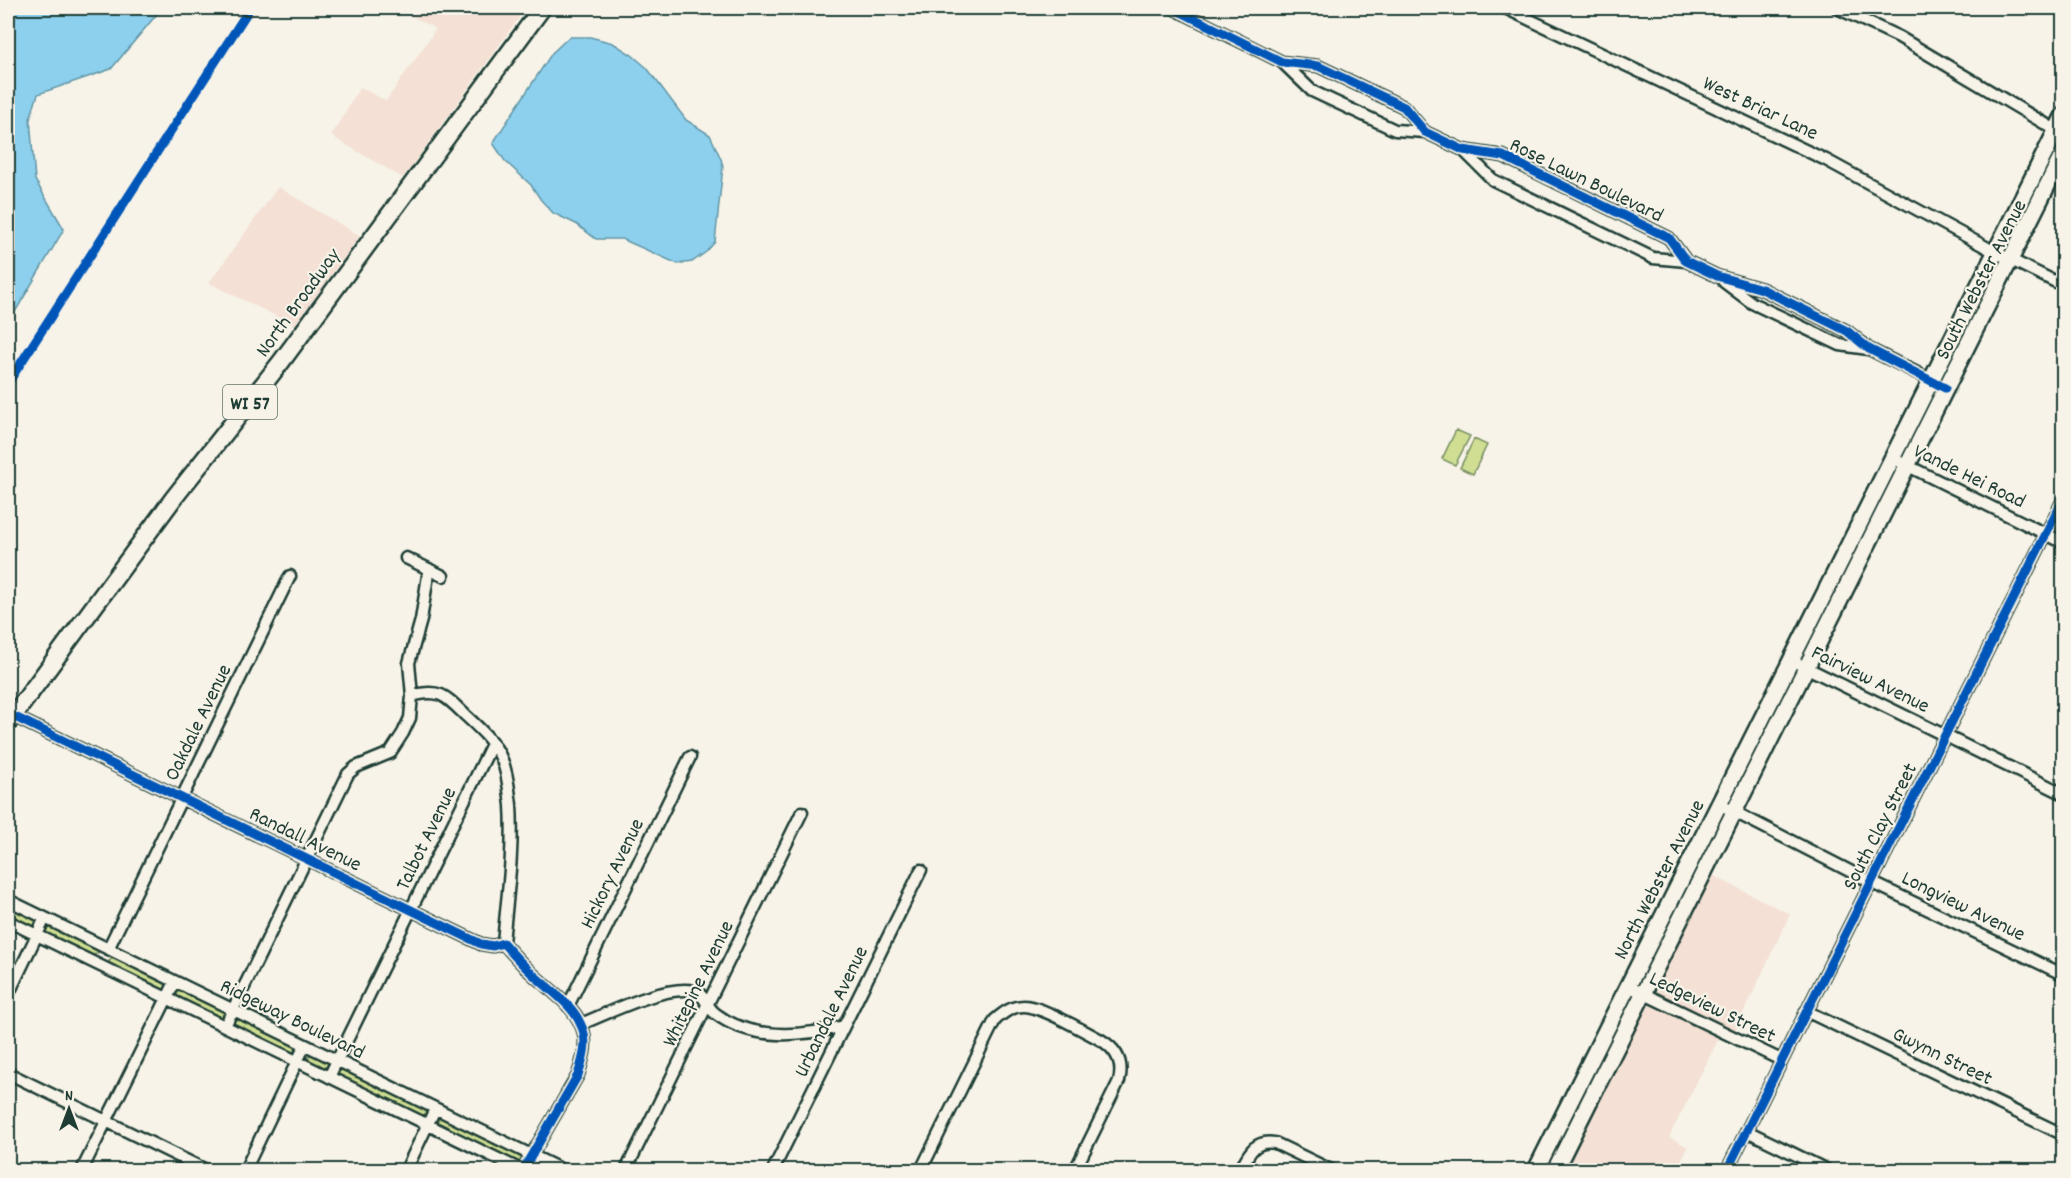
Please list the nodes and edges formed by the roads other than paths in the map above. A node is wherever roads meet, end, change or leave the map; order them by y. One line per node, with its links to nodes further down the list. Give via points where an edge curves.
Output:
1 (542, 8): 33 (main road, North Broadway / WI 57)
2 (1173, 8): 5 (street, Rose Lawn Boulevard)
3 (1505, 8): 11 (street, West Briar Lane, via 1826,160)
4 (1837, 8): 8 (street, via 1899,37)
5 (1282, 62): 7 (street, via 1312,91 1395,130); 7 (street, Rose Lawn Boulevard, via 1318,66 1404,107)
6 (2064, 115): 8 (main road, South Webster Avenue)
7 (1425, 132): 9 (street, Rose Lawn Boulevard)
8 (2059, 133): 11 (main road, South Webster Avenue)
9 (1463, 150): 13 (street, via 1493,180 1653,258); 13 (street, Rose Lawn Boulevard, via 1503,156 1669,238)
10 (2064, 152): 12 (main road, South Webster Avenue)
11 (1995, 252): 12 (street, West Briar Lane); 17 (main road, South Webster Avenue)
12 (2010, 259): 15 (street, West Briar Lane); 18 (main road, South Webster Avenue)
13 (1686, 261): 14 (street, Rose Lawn Boulevard)
14 (1717, 276): 16 (street, Rose Lawn Boulevard, via 1762,289 1847,331); 16 (street, via 1752,303 1840,345)
15 (2064, 286)
16 (1869, 350): 17 (street, Rose Lawn Boulevard)
17 (1931, 381): 18 (street, Rose Lawn Boulevard); 19 (main road, South Webster Avenue)
18 (1945, 388): 20 (main road, South Webster Avenue)
19 (1892, 458): 20 (street, Vande Hei Road); 28 (main road, South Webster Avenue)
20 (1906, 465): 22 (street, Vande Hei Road); 29 (main road, South Webster Avenue)
21 (2064, 498): 22 (street, South Clay Street)
22 (2045, 534): 23 (street, Vande Hei Road); 34 (street, South Clay Street)
23 (2064, 543)
24 (406, 558): 25 (street)
25 (429, 569): 27 (street); 32 (street, via 422,620 409,663)
26 (290, 576): 38 (street, Oakdale Avenue)
27 (443, 576)
28 (1818, 606): 30 (main road, North Webster Avenue)
29 (1832, 615): 31 (main road, North Webster Avenue)
30 (1791, 660): 31 (street, Fairview Avenue); 39 (main road, North Webster Avenue)
31 (1806, 667): 34 (street, Fairview Avenue); 40 (main road, North Webster Avenue)
32 (412, 696): 35 (street, via 430,692 444,696); 42 (street, via 410,718 396,746 348,774)
33 (10, 720): 38 (street, Randall Avenue)
34 (1944, 736): 37 (street, Fairview Avenue); 44 (street, South Clay Street)
35 (492, 744): 46 (street, Talbot Avenue); 50 (street, via 507,772 513,829)
36 (690, 758): 59 (street, Hickory Avenue)
37 (2064, 794)
38 (181, 798): 42 (street, Randall Avenue); 51 (street, Oakdale Avenue)
39 (1719, 804): 40 (street, Longview Avenue); 54 (main road, North Webster Avenue)
40 (1734, 811): 44 (street, Longview Avenue); 55 (main road, North Webster Avenue)
41 (802, 812): 58 (street, Whitepine Avenue)
42 (307, 859): 46 (street, Randall Avenue); 60 (street)
43 (921, 870): 64 (street, Urbandale Avenue)
44 (1871, 882): 52 (street, Longview Avenue); 61 (street, South Clay Street)
45 (8, 900): 47 (street, Ridgeway Boulevard)
46 (411, 909): 50 (street, Randall Avenue, via 481,944); 66 (street, Talbot Avenue)
47 (45, 918): 49 (street); 51 (street, Ridgeway Boulevard)
48 (8, 921): 49 (street, Ridgeway Boulevard)
49 (36, 935): 56 (street); 57 (street, Ridgeway Boulevard)
50 (503, 943): 59 (street)
51 (108, 949): 53 (street, Ridgeway Boulevard)
52 (2064, 975)
53 (175, 982): 57 (street); 60 (street, Ridgeway Boulevard)
54 (1628, 986): 55 (street, Ledgeview Street); 89 (main road, North Webster Avenue)
55 (1643, 993): 67 (street, Ledgeview Street); 90 (main road, North Webster Avenue)
56 (8, 995)
57 (167, 999): 63 (street, Ridgeway Boulevard); 72 (street)
58 (708, 1004): 62 (street, via 697,992 673,991); 64 (street, via 714,1013 734,1024 775,1034); 83 (street, Whitepine Avenue)
59 (568, 1006): 62 (street)
60 (233, 1010): 63 (street); 65 (street, Ridgeway Boulevard)
61 (1806, 1011): 67 (street, South Clay Street); 75 (street, Gwynn Street)
62 (581, 1024): 76 (street, via 585,1051 578,1075)
63 (225, 1026): 68 (street, Ridgeway Boulevard)
64 (844, 1026): 84 (street, Urbandale Avenue)
65 (305, 1045): 66 (street, Ridgeway Boulevard); 68 (street)
66 (336, 1060): 70 (street, Talbot Avenue); 71 (street, Ridgeway Boulevard)
67 (1781, 1060): 74 (street, South Clay Street)
68 (297, 1062): 70 (street, Ridgeway Boulevard); 79 (street)
69 (8, 1073): 72 (street)
70 (328, 1077): 73 (street, Ridgeway Boulevard)
71 (435, 1108): 73 (street); 76 (street, Ridgeway Boulevard)
72 (106, 1122): 77 (street); 78 (street)
73 (428, 1126): 80 (street); 81 (street, Ridgeway Boulevard)
74 (1747, 1131): 91 (street, South Clay Street); 92 (street)
75 (2064, 1135)
76 (531, 1155): 81 (street); 82 (street, Ridgeway Boulevard)
77 (82, 1170)
78 (206, 1170)
79 (245, 1170)
80 (406, 1170)
81 (522, 1170)
82 (562, 1170)
83 (626, 1170)
84 (773, 1170)
85 (921, 1170): 86 (street, via 995,1020 1015,1007 1033,1007 1101,1040 1118,1057 1119,1081)
86 (1075, 1170)
87 (1240, 1170): 88 (street, via 1250,1151 1266,1142)
88 (1331, 1170)
89 (1536, 1170)
90 (1555, 1170)
91 (1727, 1170)
92 (1827, 1170)

